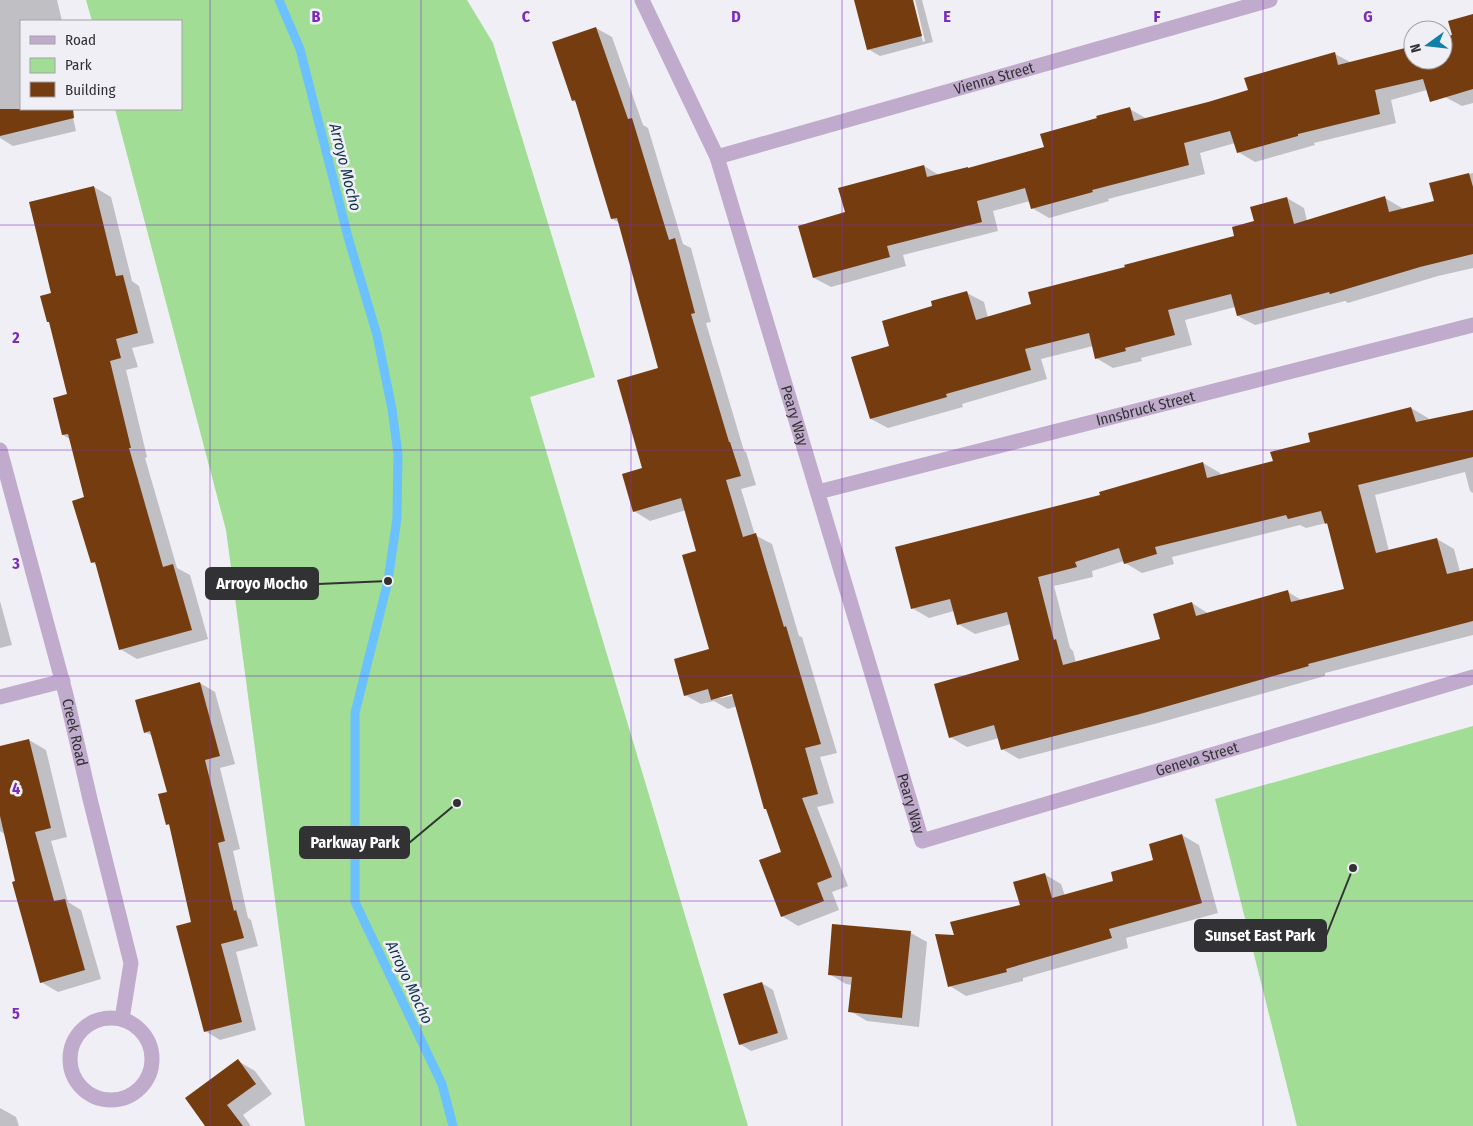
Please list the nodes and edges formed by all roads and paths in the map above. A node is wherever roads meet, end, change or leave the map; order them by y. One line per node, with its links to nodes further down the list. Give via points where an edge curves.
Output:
1 (642, 0): 4 (street, Peary Way)
2 (1270, 0): 3 (street, Vienna Street)
3 (1228, 5): 4 (street, Vienna Street)
4 (717, 157): 7 (street, Peary Way)
5 (1473, 324): 7 (street, Innsbruck Street)
6 (0, 450): 9 (street, Creek Road)
7 (818, 492): 11 (street, Peary Way)
8 (1473, 677): 11 (street, Geneva Street)
9 (63, 681): 10 (street); 12 (street, Creek Road, via 131,963)
10 (0, 698)
11 (922, 841)
12 (122, 1019): 12 (street, via 139,1029 150,1045 152,1065 145,1083 130,1096 111,1100 92,1096 78,1085 71,1070 70,1052 76,1036 89,1024 105,1018)

